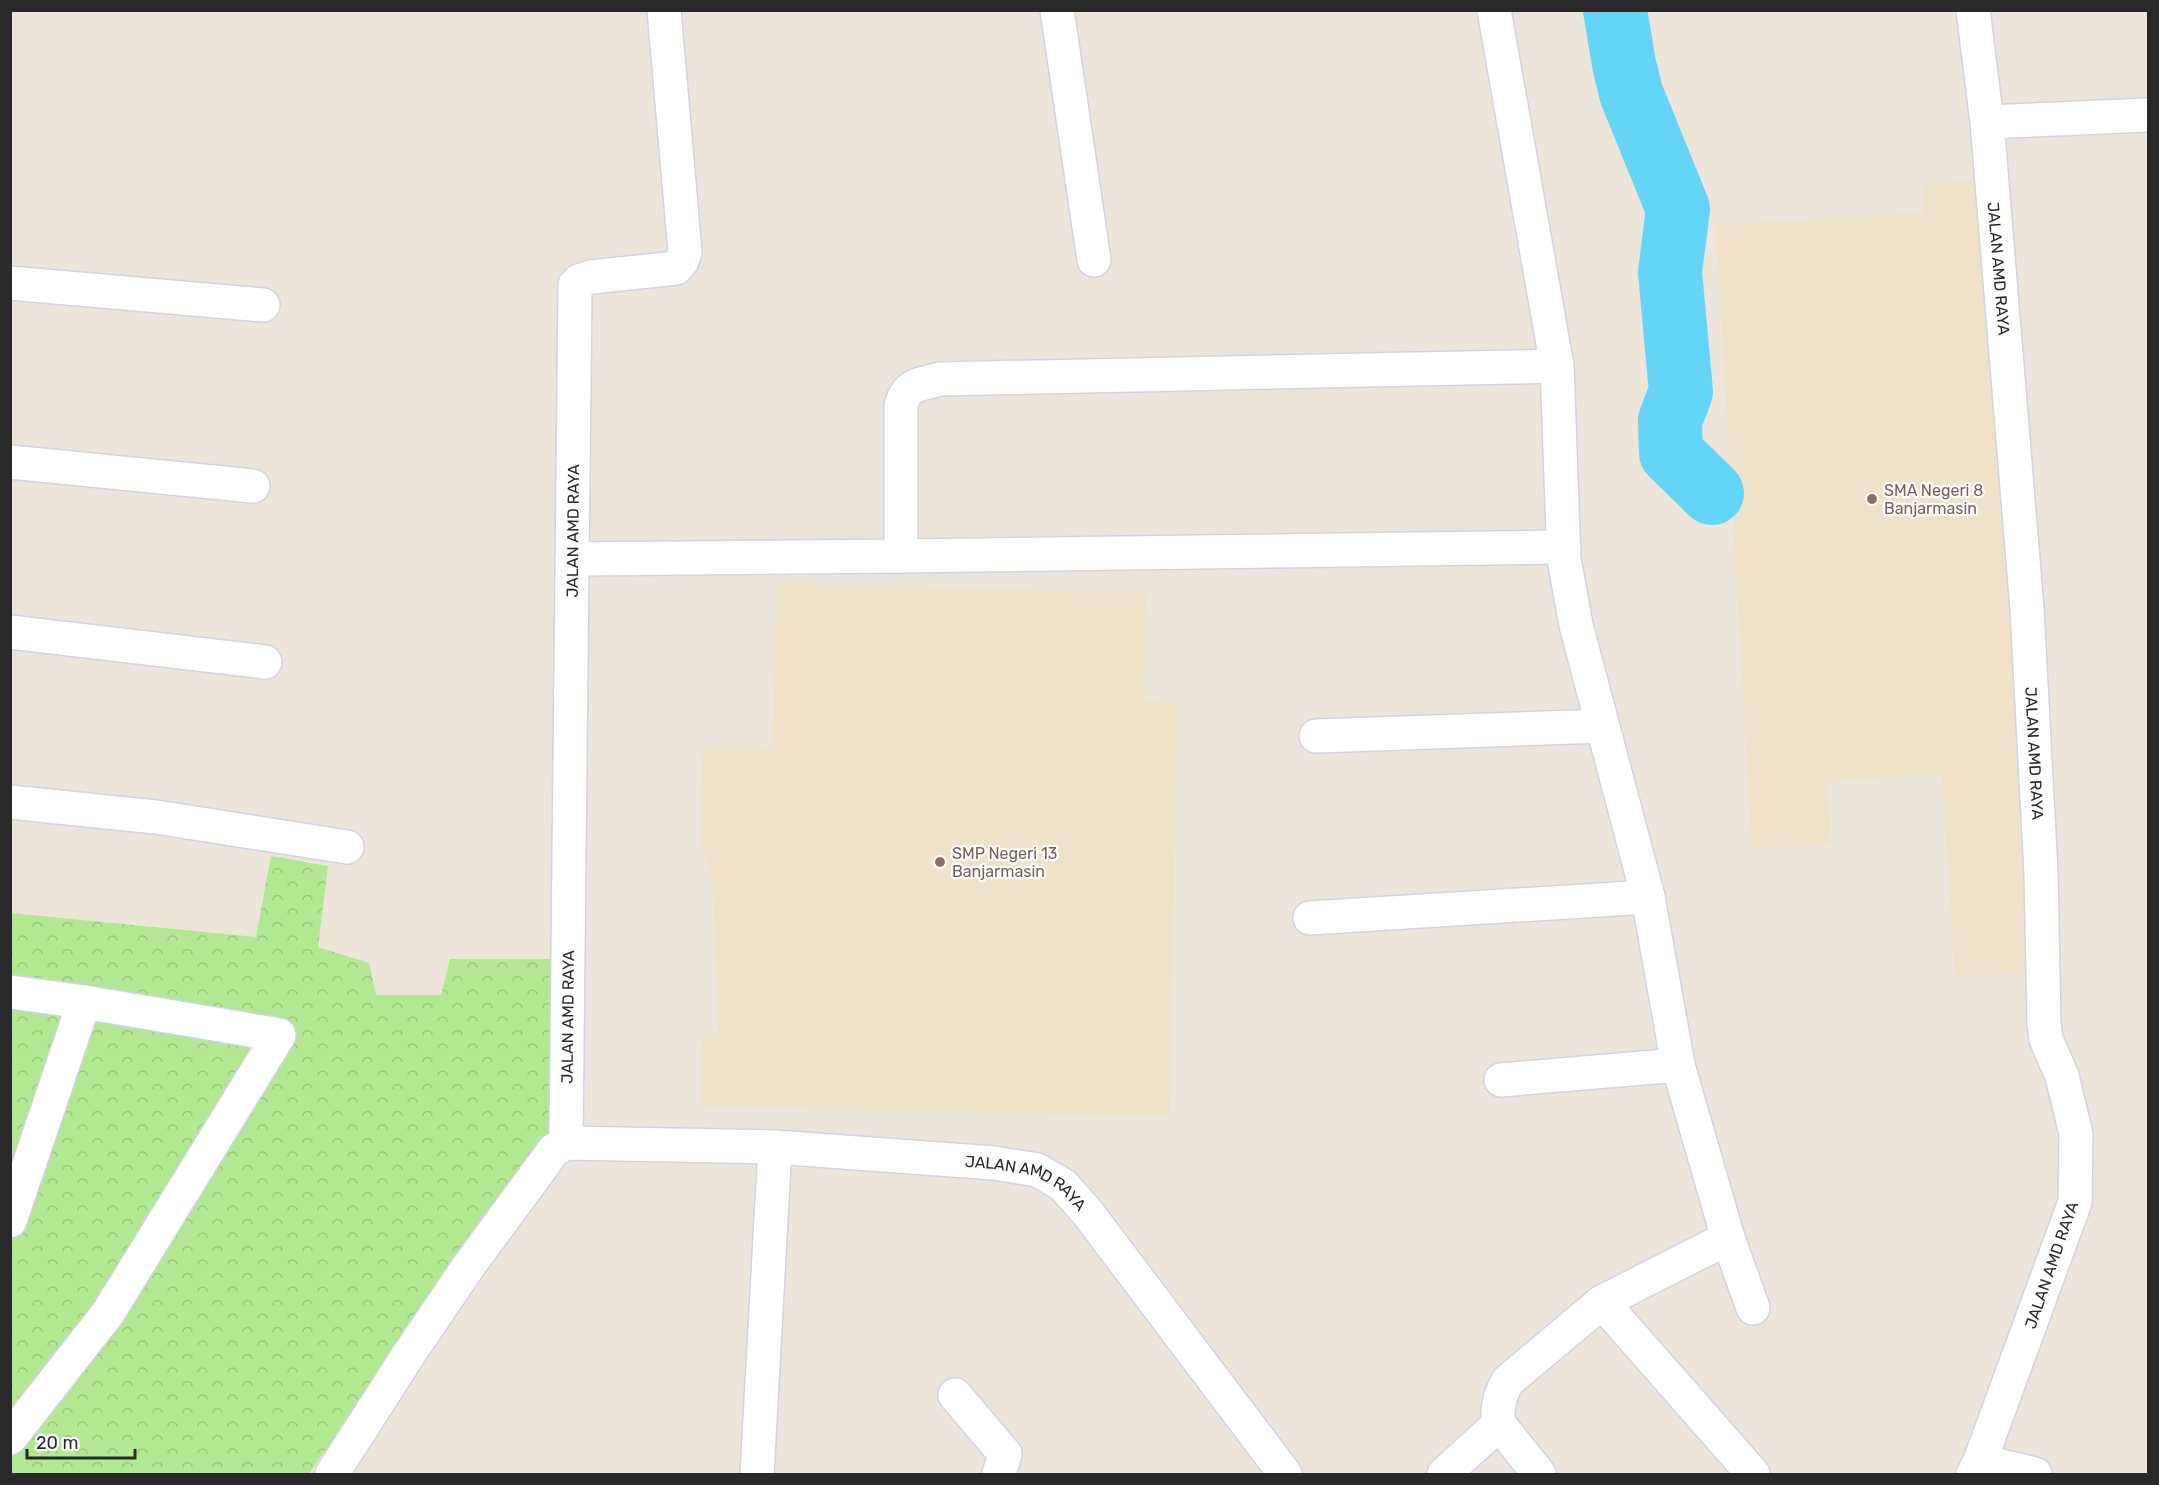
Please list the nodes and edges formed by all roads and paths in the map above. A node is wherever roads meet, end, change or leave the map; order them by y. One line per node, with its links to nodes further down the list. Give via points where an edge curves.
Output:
1 (664, 10): 15 (street, JALAN AMD RAYA, via 684,252 676,268 591,277 575,285)
2 (1057, 10): 7 (street)
3 (1494, 10): 10 (street)
4 (1973, 10): 6 (street, JALAN AMD RAYA)
5 (2148, 115): 6 (street)
6 (1987, 122): 38 (street, JALAN AMD RAYA, via 2027,609 2041,872 2044,1023 2076,1134 2076,1163 2075,1202)
7 (1094, 260)
8 (10, 283): 9 (street)
9 (263, 304)
10 (1557, 366): 13 (street); 14 (street, via 940,379 908,389 901,405)
11 (10, 462): 12 (street)
12 (253, 486)
13 (1564, 547): 14 (street); 18 (street, via 1576,625)
14 (901, 556): 15 (street)
15 (572, 559): 28 (street, JALAN AMD RAYA)
16 (10, 632): 17 (street)
17 (266, 662)
18 (1602, 726): 19 (street); 22 (street)
19 (1316, 736)
20 (10, 802): 21 (street, via 156,817)
21 (347, 847)
22 (1648, 897): 23 (street); 26 (street)
23 (1310, 918)
24 (10, 992): 25 (street)
25 (84, 1002): 30 (street); 36 (street, via 279,1035 108,1313)
26 (1678, 1065): 27 (street); 31 (street)
27 (1501, 1080)
28 (566, 1143): 29 (street, JALAN AMD RAYA); 39 (street, via 554,1150 468,1266)
29 (775, 1147): 40 (street); 41 (street, JALAN AMD RAYA, via 994,1163 1037,1170 1063,1185)
30 (10, 1221)
31 (1728, 1238): 32 (street); 33 (street)
32 (1602, 1302): 35 (street, via 1508,1381 1501,1392); 44 (street)
33 (1753, 1308)
34 (955, 1395): 37 (street)
35 (1498, 1424): 42 (street); 43 (street)
36 (10, 1438)
37 (1008, 1468)
38 (1977, 1468): 45 (street)
39 (332, 1474)
40 (757, 1474)
41 (1285, 1474)
42 (1444, 1474)
43 (1539, 1474)
44 (1753, 1474)
45 (2034, 1474)

